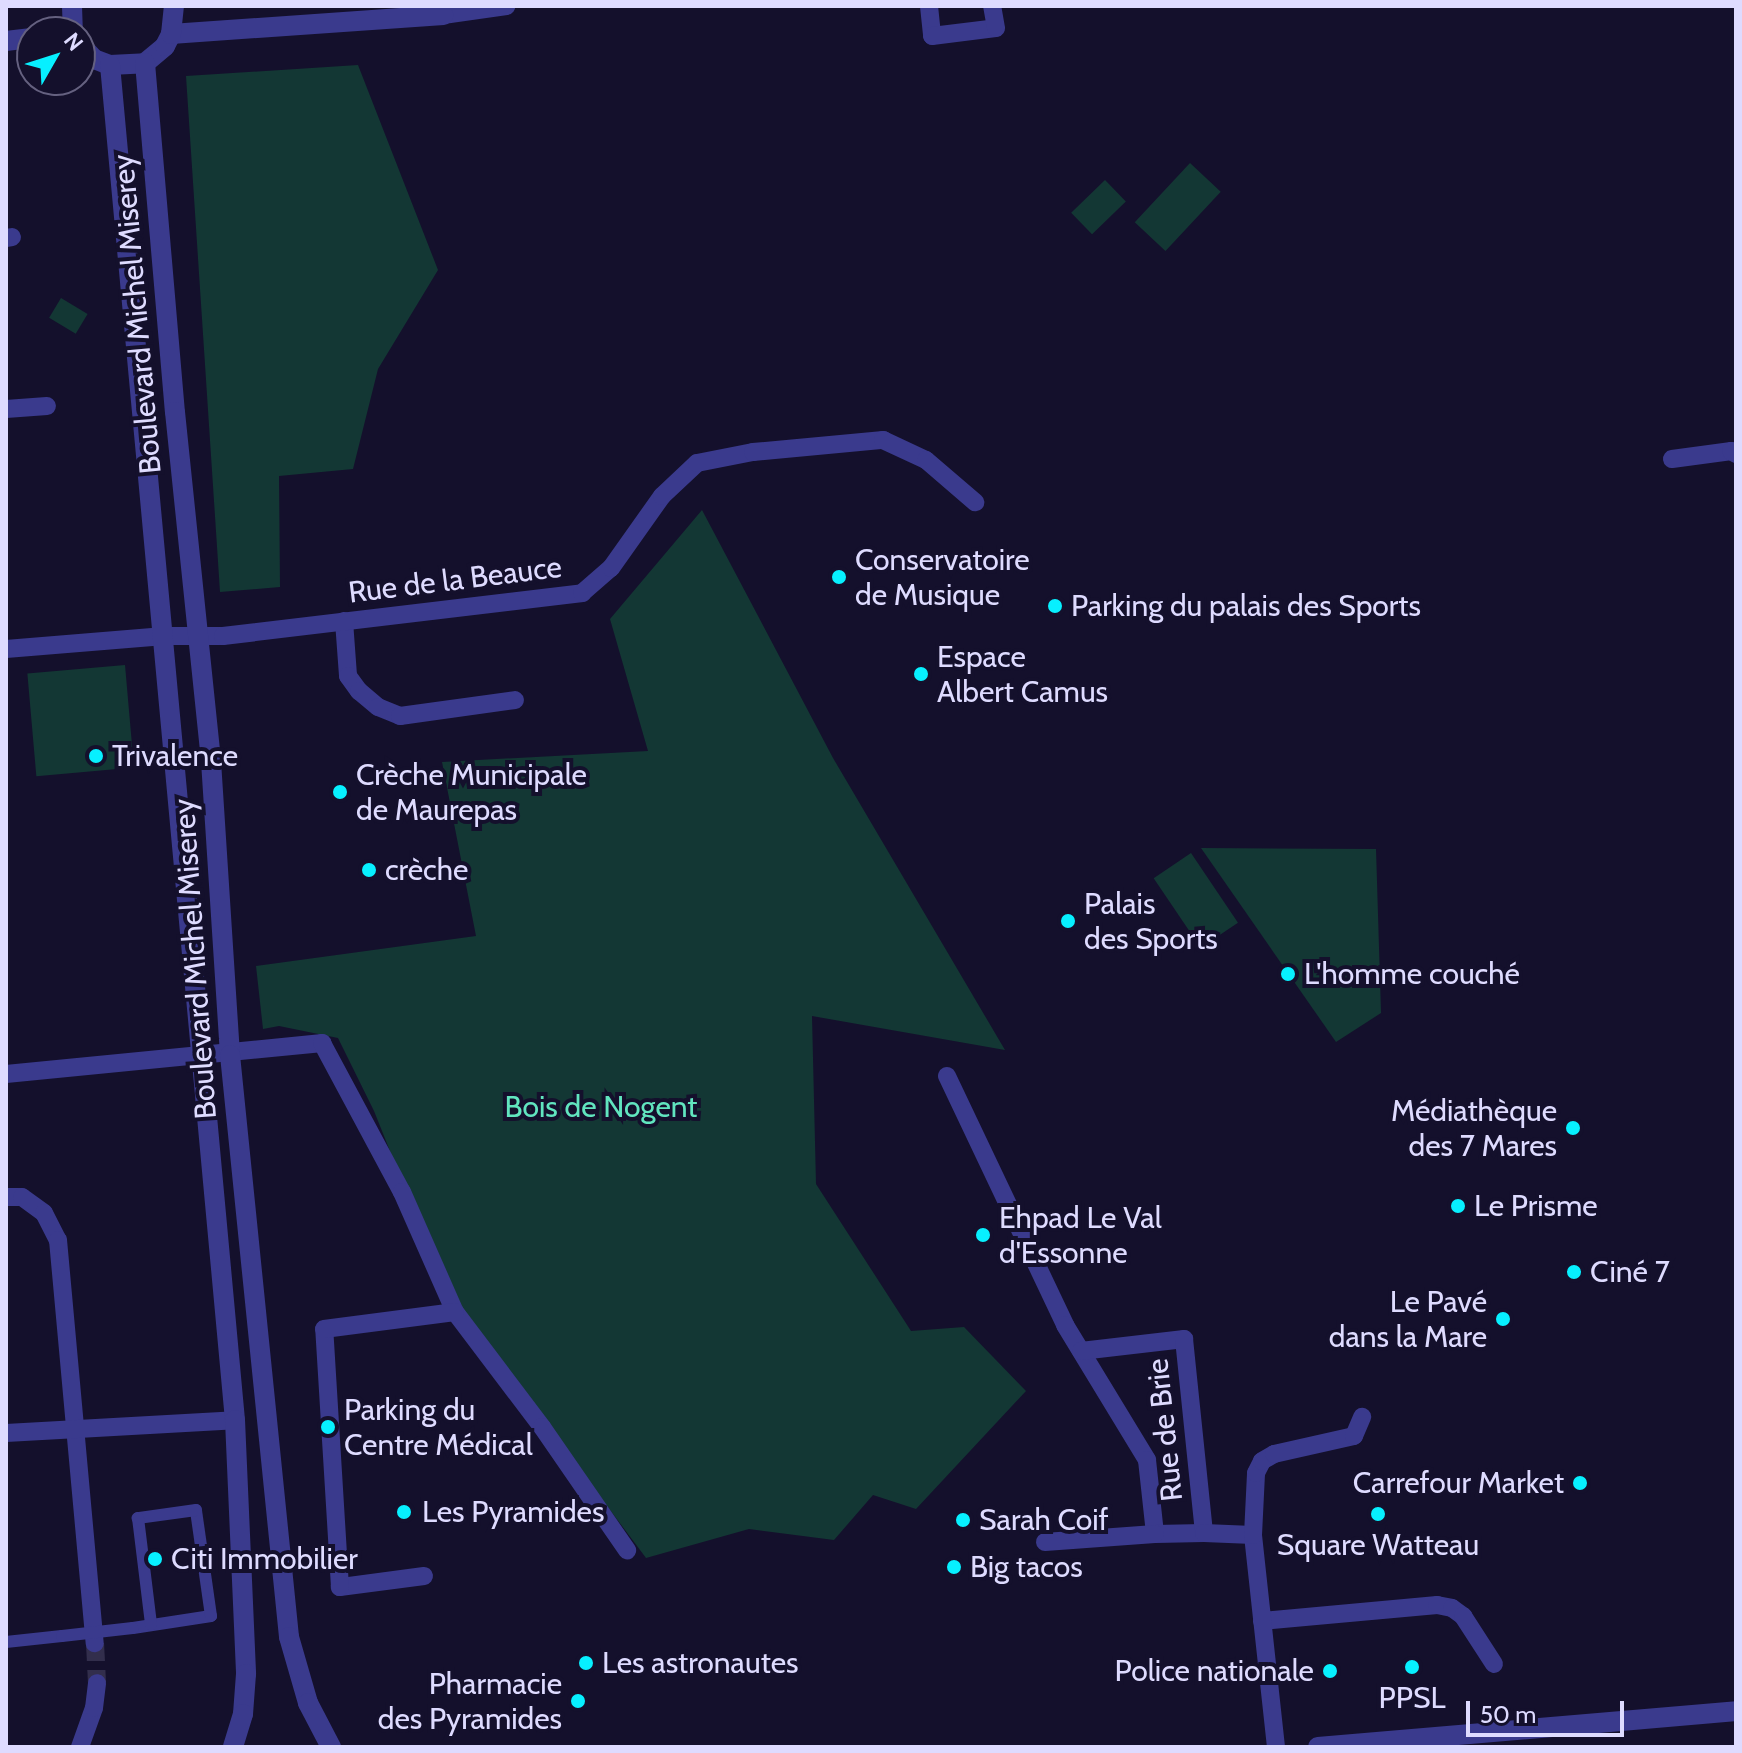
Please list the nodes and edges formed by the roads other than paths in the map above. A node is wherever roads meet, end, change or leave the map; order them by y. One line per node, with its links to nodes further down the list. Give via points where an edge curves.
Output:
1 (174, 6): 7 (street)
2 (401, 6): 6 (street)
3 (506, 6): 6 (street)
4 (929, 6): 5 (street, via 932,36 996,28)
5 (992, 6)
6 (443, 15): 7 (street)
7 (171, 34): 9 (street)
8 (96, 60): 10 (street)
9 (145, 63): 10 (street); 18 (street, Boulevard Michel Miserey)
10 (110, 65): 17 (street, Boulevard Michel Miserey)
11 (47, 406): 12 (street)
12 (6, 409)
13 (1736, 454): 14 (street)
14 (1672, 459)
15 (975, 502): 16 (street, Rue de la Beauce, via 926,460 883,440 739,455 697,463 662,496 611,568 582,593)
16 (344, 621): 18 (street, Rue de la Beauce); 20 (street, via 348,676 378,707 400,716)
17 (164, 636): 18 (street, Rue de la Beauce); 19 (street, Rue de la Beauce); 22 (street, Boulevard Michel Miserey)
18 (198, 636): 21 (street, Boulevard Michel Miserey)
19 (6, 649)
20 (515, 700)
21 (230, 1055): 22 (street); 26 (street, via 322,1043 402,1192); 47 (street, Boulevard Michel Miserey, via 289,1637 308,1703)
22 (203, 1057): 23 (street); 29 (street, Boulevard Michel Miserey)
23 (6, 1074)
24 (947, 1076): 27 (street)
25 (6, 1197): 30 (street, via 22,1197 44,1213 58,1240)
26 (455, 1312): 36 (street); 37 (street, via 324,1329 340,1587)
27 (1081, 1351): 32 (street, Rue de Brie, via 1184,1339); 33 (street, Rue de Brie, via 1147,1460)
28 (1362, 1417): 34 (street, via 1354,1436 1345,1440 1262,1461 1256,1473)
29 (235, 1420): 30 (street); 46 (street, Boulevard Michel Miserey, via 246,1674 243,1714)
30 (76, 1429): 31 (street); 41 (street)
31 (6, 1433)
32 (1204, 1533): 33 (street, Rue de Brie); 34 (street, Rue de Brie)
33 (1155, 1534): 35 (street)
34 (1253, 1535): 38 (street)
35 (1045, 1542)
36 (627, 1550)
37 (424, 1576)
38 (1262, 1621): 42 (street, via 1437,1605 1452,1608 1474,1630); 48 (street)
39 (151, 1624): 39 (street, via 138,1518 196,1510 212,1620); 40 (street, bridge)
40 (6, 1642)
41 (95, 1643)
42 (1494, 1664)
43 (97, 1683): 45 (street)
44 (1736, 1711): 49 (street)
45 (80, 1747)
46 (233, 1747)
47 (331, 1747)
48 (1276, 1747)
49 (1318, 1747)

